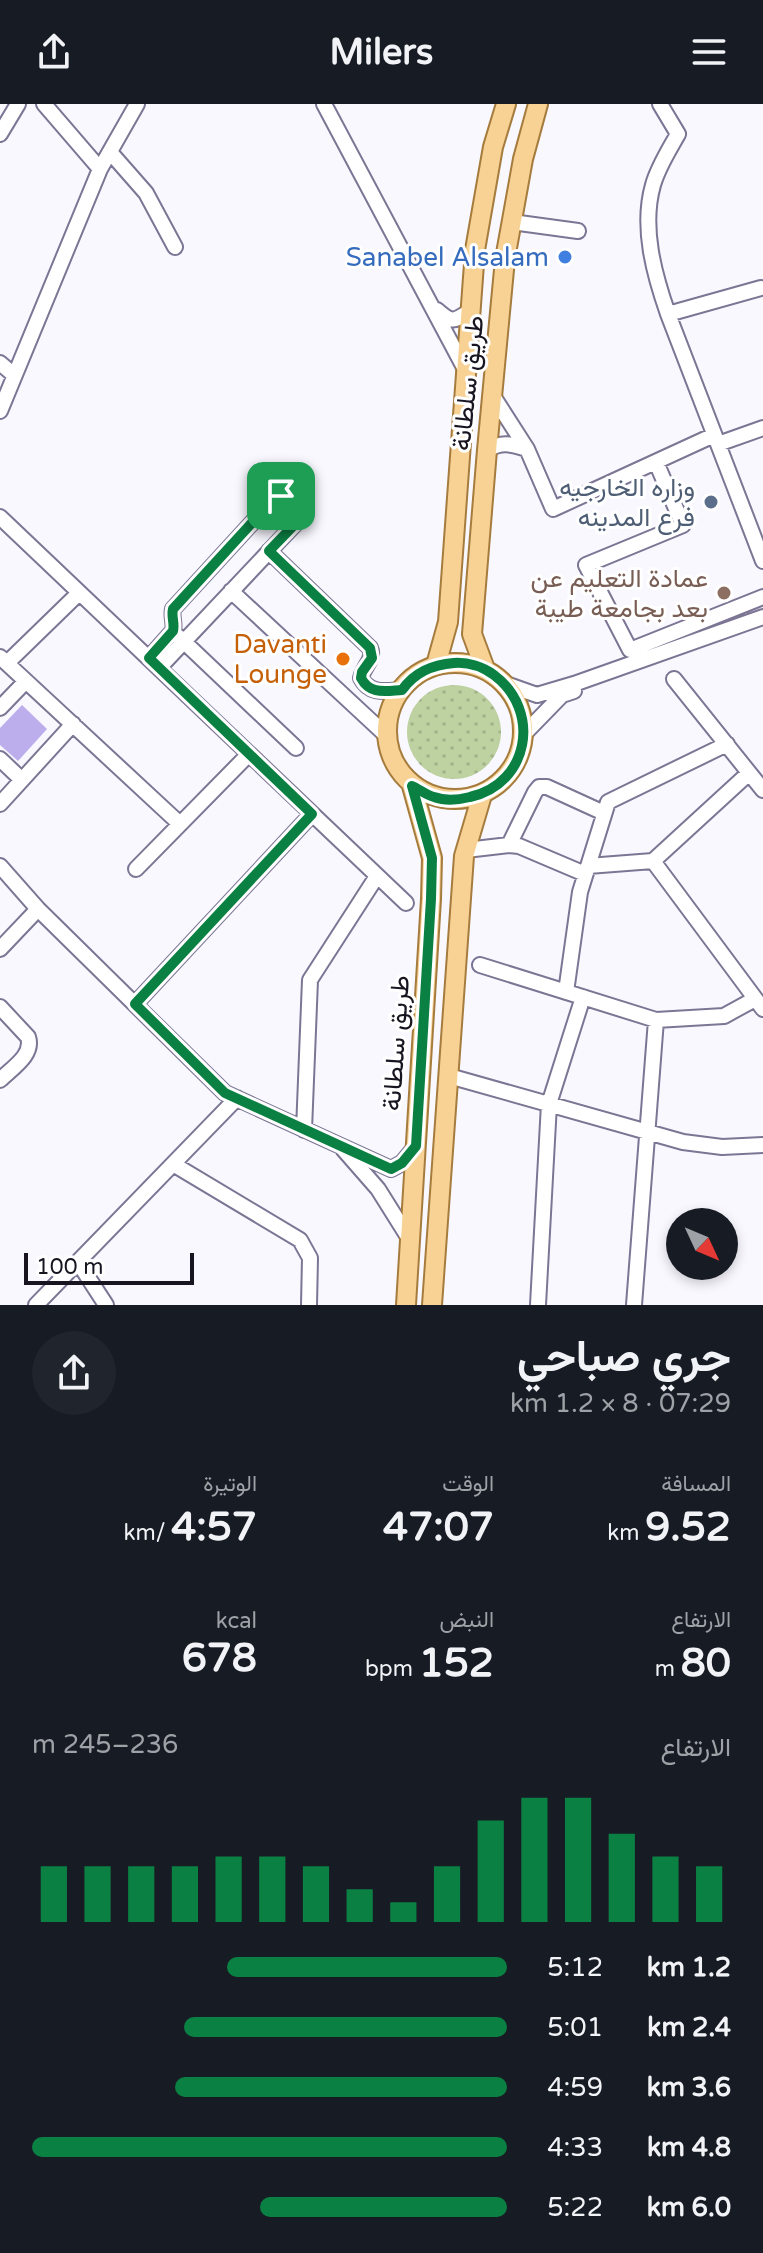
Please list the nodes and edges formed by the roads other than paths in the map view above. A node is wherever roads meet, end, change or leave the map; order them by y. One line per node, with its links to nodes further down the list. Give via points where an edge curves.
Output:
1 (18, 104): 8 (street)
2 (44, 104): 10 (street)
3 (137, 104): 9 (street)
4 (324, 104): 15 (street)
5 (506, 104): 16 (main road, طريق سلطانة, via 475,250)
6 (538, 104): 11 (main road, طريق سلطانة)
7 (660, 104): 17 (street, via 678,134 652,186 649,214 655,276)
8 (0, 134)
9 (110, 152): 10 (street); 13 (street, via 146,193)
10 (100, 169): 20 (street)
11 (512, 222): 12 (street); 21 (main road, طريق سلطانة)
12 (578, 231)
13 (175, 247)
14 (761, 288): 17 (street)
15 (432, 306): 16 (street, via 449,320); 19 (street)
16 (470, 311): 19 (main road, طريق سلطانة)
17 (668, 314): 24 (street)
18 (0, 363): 20 (street)
19 (466, 371): 39 (main road, طريق سلطانة, via 448,622)
20 (14, 375): 22 (street)
21 (493, 396): 25 (street); 26 (main road, طريق سلطانة)
22 (0, 411)
23 (763, 428): 24 (street)
24 (716, 440): 27 (street); 30 (street)
25 (527, 449): 26 (street, via 497,444); 27 (street, via 553,509)
26 (487, 450): 40 (main road, طريق سلطانة, via 472,634)
27 (656, 462): 33 (street, via 683,525 586,565 630,650)
28 (0, 517): 32 (street)
29 (269, 551): 31 (street); 36 (street, via 295,524 296,506 288,497 272,501 173,609); 44 (street, via 370,648 372,658 361,678 366,686 373,691)
30 (763, 561)
31 (231, 591): 36 (street); 48 (street)
32 (79, 593): 37 (street); 38 (street)
33 (763, 597)
34 (763, 617): 43 (street, via 537,695)
35 (763, 627): 47 (street, via 562,695)
36 (178, 636): 38 (street); 50 (street)
37 (4, 660): 42 (street)
38 (154, 663): 51 (street)
39 (436, 665): 40 (main road, via 462,662); 44 (main road, via 411,678)
40 (485, 669): 43 (main road)
41 (674, 679): 49 (street)
42 (26, 681): 45 (street); 46 (street)
43 (506, 684): 47 (main road, via 520,707)
44 (402, 690): 48 (main road, via 391,705)
45 (0, 708)
46 (73, 724): 54 (street); 61 (street)
47 (524, 734): 57 (main road, via 512,771)
48 (387, 736): 55 (main road, via 396,768)
49 (727, 744): 53 (street); 59 (street, via 608,802)
50 (296, 748)
51 (249, 754): 60 (street); 61 (street)
52 (0, 759): 54 (street)
53 (749, 773): 56 (street); 64 (street)
54 (22, 780): 58 (street)
55 (412, 786): 57 (main road, via 457,800); 86 (main road, طريق سلطانة, via 432,858)
56 (763, 790)
57 (482, 795): 63 (main road)
58 (0, 804)
59 (604, 813): 62 (street, via 539,787); 67 (street)
60 (312, 814): 68 (street); 75 (street)
61 (180, 824): 66 (street)
62 (509, 845): 63 (street); 67 (street)
63 (466, 850): 79 (main road)
64 (653, 861): 67 (street); 76 (street)
65 (0, 866): 70 (street)
66 (136, 869)
67 (587, 870): 73 (street)
68 (377, 876): 69 (street); 83 (street, via 310,980)
69 (406, 903)
70 (38, 909): 71 (street); 75 (street)
71 (0, 949)
72 (480, 965): 73 (street)
73 (566, 992): 74 (street)
74 (583, 997): 78 (street); 82 (street)
75 (135, 1004): 81 (street, via 225,1093)
76 (759, 1004): 78 (street, via 724,1016)
77 (0, 1007): 80 (street, via 30,1042 27,1053)
78 (656, 1020): 84 (street)
79 (449, 1076): 82 (street); 95 (main road)
80 (0, 1080)
81 (237, 1098): 83 (street); 88 (street)
82 (549, 1104): 84 (street); 96 (street)
83 (304, 1130): 87 (street)
84 (647, 1132): 85 (street, via 722,1147); 97 (street)
85 (763, 1145)
86 (416, 1146): 87 (street, via 391,1169); 89 (main road, طريق سلطانة)
87 (343, 1148): 89 (street, via 378,1189)
88 (173, 1164): 90 (street); 93 (street, via 300,1240 310,1258)
89 (410, 1240): 94 (main road, طريق سلطانة)
90 (78, 1262): 91 (street); 92 (street)
91 (36, 1305)
92 (106, 1305)
93 (309, 1305)
94 (406, 1305)
95 (432, 1305)
96 (538, 1305)
97 (634, 1305)

